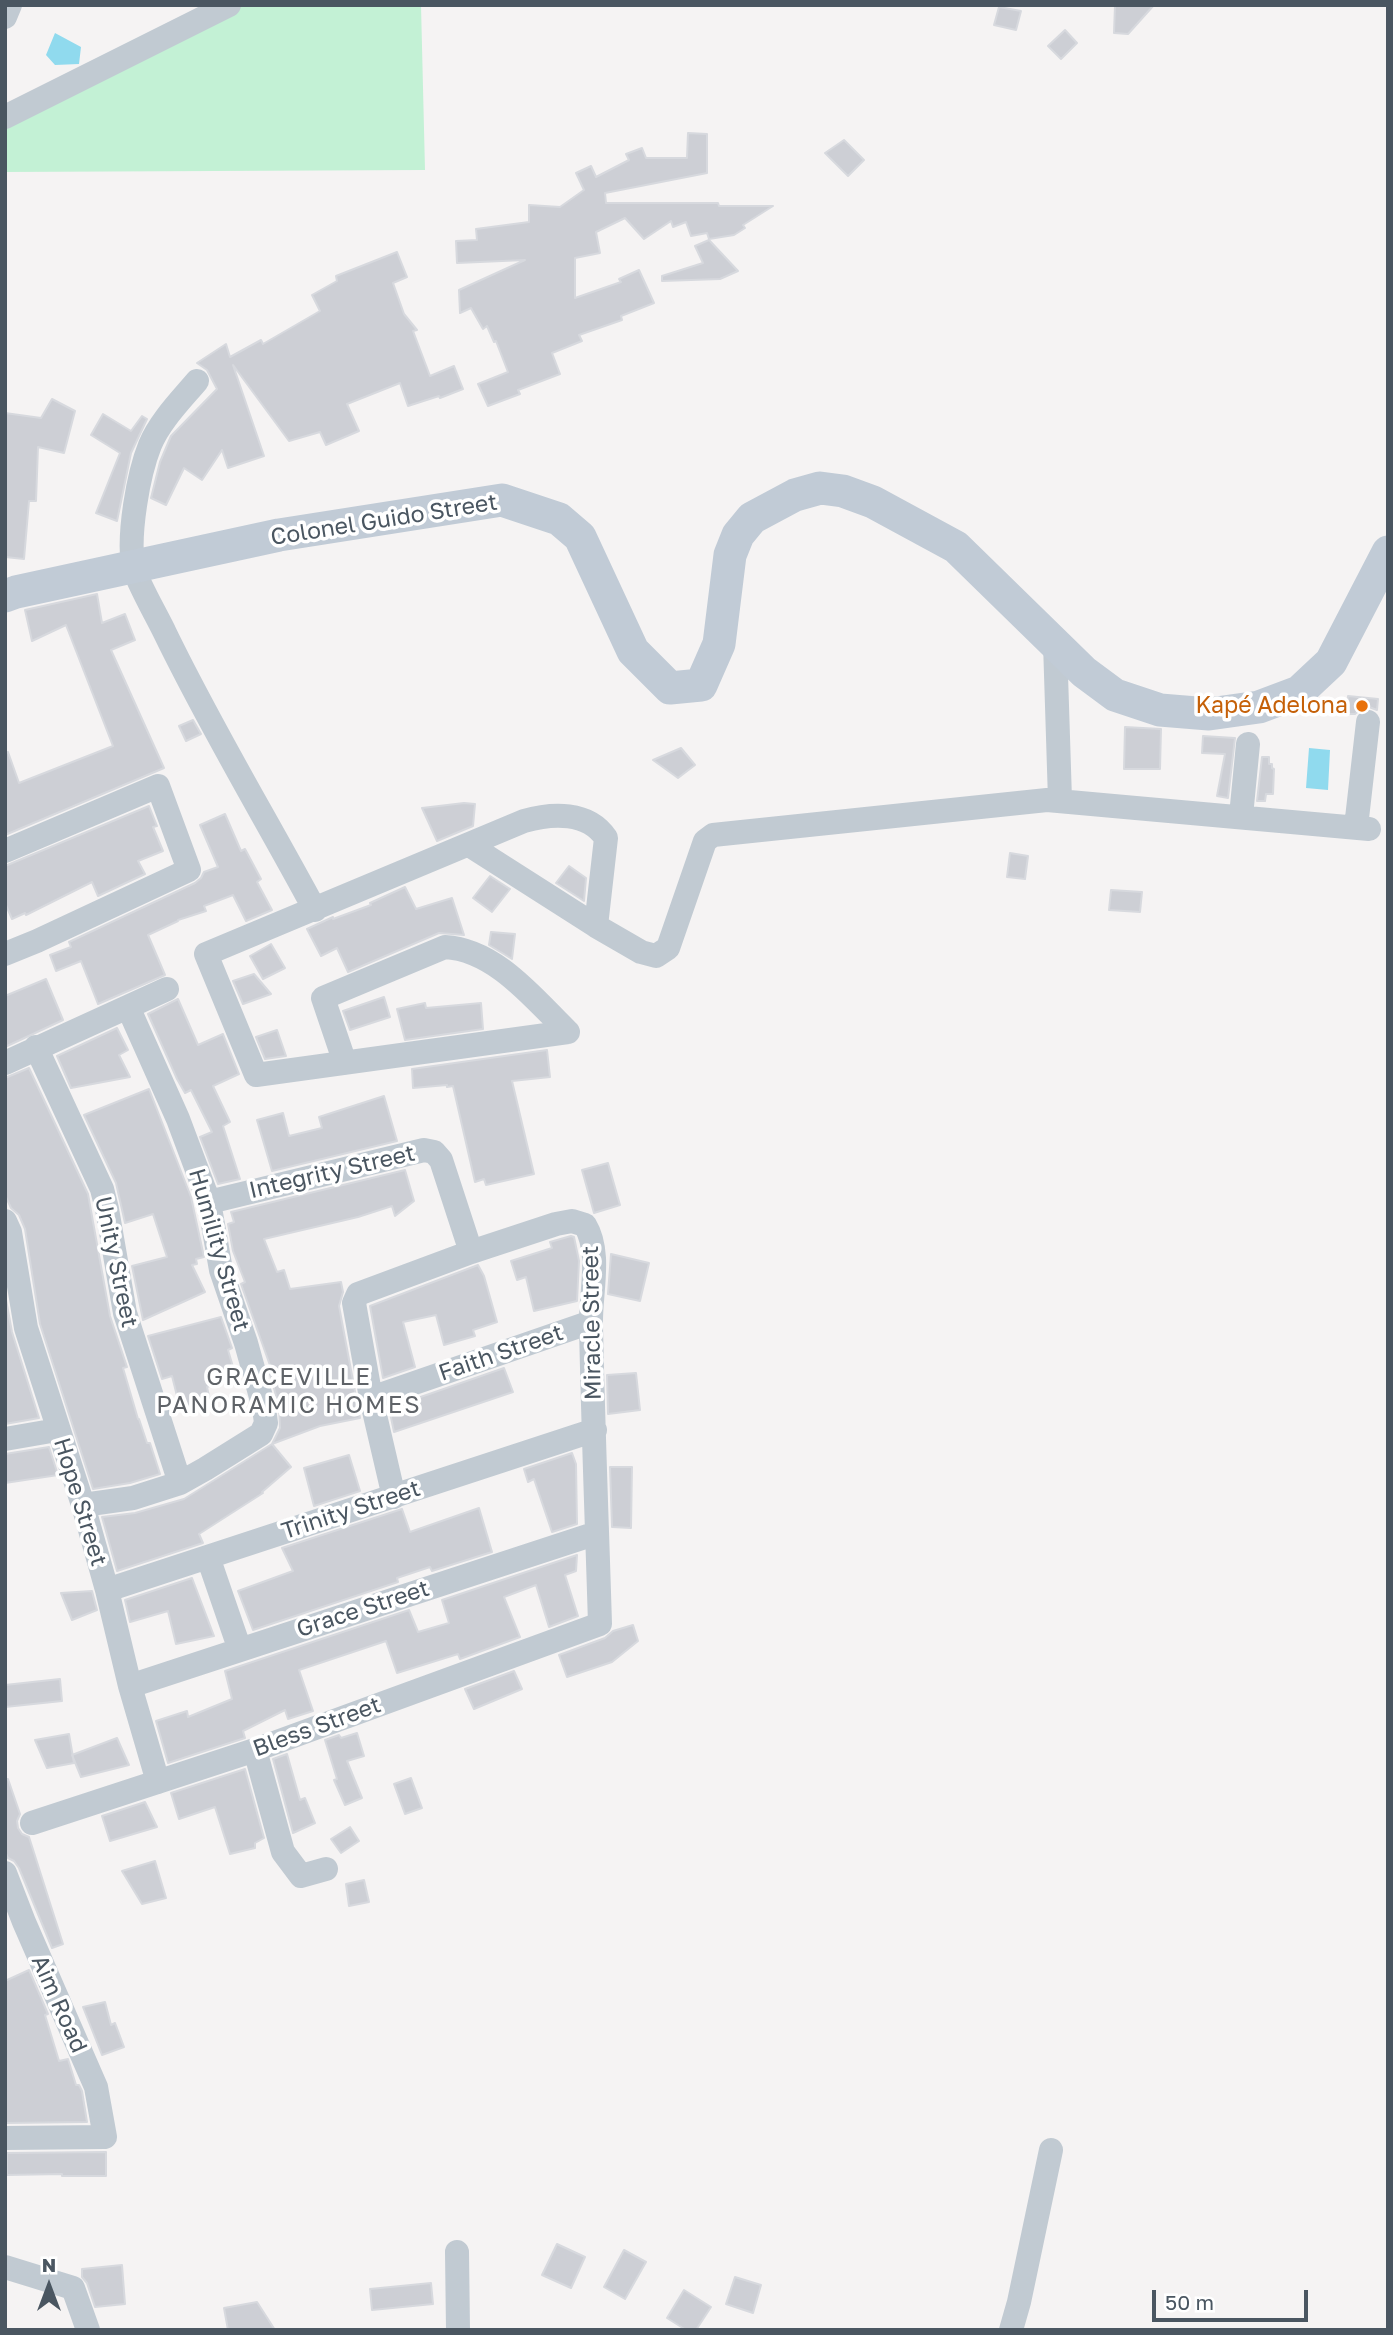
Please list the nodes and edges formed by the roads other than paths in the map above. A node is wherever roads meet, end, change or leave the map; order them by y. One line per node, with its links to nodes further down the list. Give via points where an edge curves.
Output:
1 (10, 5): 3 (street)
2 (229, 5): 4 (street)
3 (5, 17)
4 (5, 117)
5 (197, 381): 7 (street, via 150,444 134,515)
6 (1388, 552): 9 (street, Colonel Guido Street, via 1331,662 1299,692 1259,707 1209,714 1160,710 1115,695)
7 (133, 567): 8 (street, Colonel Guido Street); 9 (street, Colonel Guido Street, via 279,535 502,499 559,519 580,537 633,651 670,688 701,685 719,644 730,555 738,535 752,519 794,495 820,488 873,502 956,547); 16 (street, via 198,702)
8 (5, 596)
9 (1055, 643): 12 (street)
10 (1368, 722): 13 (street, via 1363,828)
11 (1248, 744): 13 (street)
12 (1060, 800): 13 (street); 17 (street, via 713,835 705,841 668,948 656,956 641,952)
13 (1241, 816)
14 (468, 845): 16 (street); 17 (street); 17 (street, via 544,815 564,815 598,826 606,838)
15 (5, 851): 18 (street, via 158,786 189,870)
16 (315, 910): 23 (street, via 206,954 256,1076)
17 (596, 926)
18 (5, 954)
19 (167, 989): 20 (street)
20 (128, 1007): 21 (street); 24 (street, Humility Street)
21 (36, 1047): 22 (street); 32 (street, Unity Street, via 102,1189 125,1313)
22 (5, 1063)
23 (345, 1063): 23 (street, via 323,998 445,947 486,959 568,1032)
24 (209, 1202): 26 (street, Integrity Street, via 424,1150 441,1160); 32 (street, Humility Street, via 221,1270 266,1423 261,1434)
25 (5, 1221): 29 (street, Hope Street, via 26,1328)
26 (471, 1252): 27 (street, Miracle Street, via 556,1224 572,1221 585,1225 593,1249); 28 (street, Miracle Street, via 358,1294 354,1303)
27 (591, 1322): 28 (street, Faith Street); 30 (street, Miracle Street)
28 (371, 1398): 33 (street)
29 (57, 1430): 31 (street); 34 (street, Hope Street)
30 (595, 1430): 33 (street, Trinity Street); 35 (street, Miracle Street)
31 (5, 1439)
32 (180, 1483): 34 (street, Humility Street, via 133,1498)
33 (394, 1497): 36 (street, Trinity Street)
34 (83, 1505): 37 (street, Hope Street)
35 (597, 1533): 38 (street, Miracle Street); 39 (street, Grace Street)
36 (208, 1557): 37 (street, Trinity Street); 39 (street)
37 (107, 1590): 40 (street, Hope Street)
38 (600, 1624): 41 (street, Bless Street)
39 (240, 1650): 40 (street, Grace Street)
40 (130, 1686): 42 (street, Hope Street)
41 (255, 1750): 42 (street, Bless Street); 44 (street, via 283,1852 301,1876)
42 (158, 1782): 43 (street, Bless Street)
43 (32, 1824)
44 (326, 1869)
45 (5, 1873): 46 (street, Aim Road)
46 (14, 1926): 47 (street, Aim Road, via 96,2087 104,2137)
47 (5, 2138)
48 (1051, 2150): 53 (street)
49 (457, 2252): 52 (street)
50 (5, 2267): 51 (street, via 73,2288)
51 (88, 2330)
52 (458, 2330)
53 (1011, 2330)

